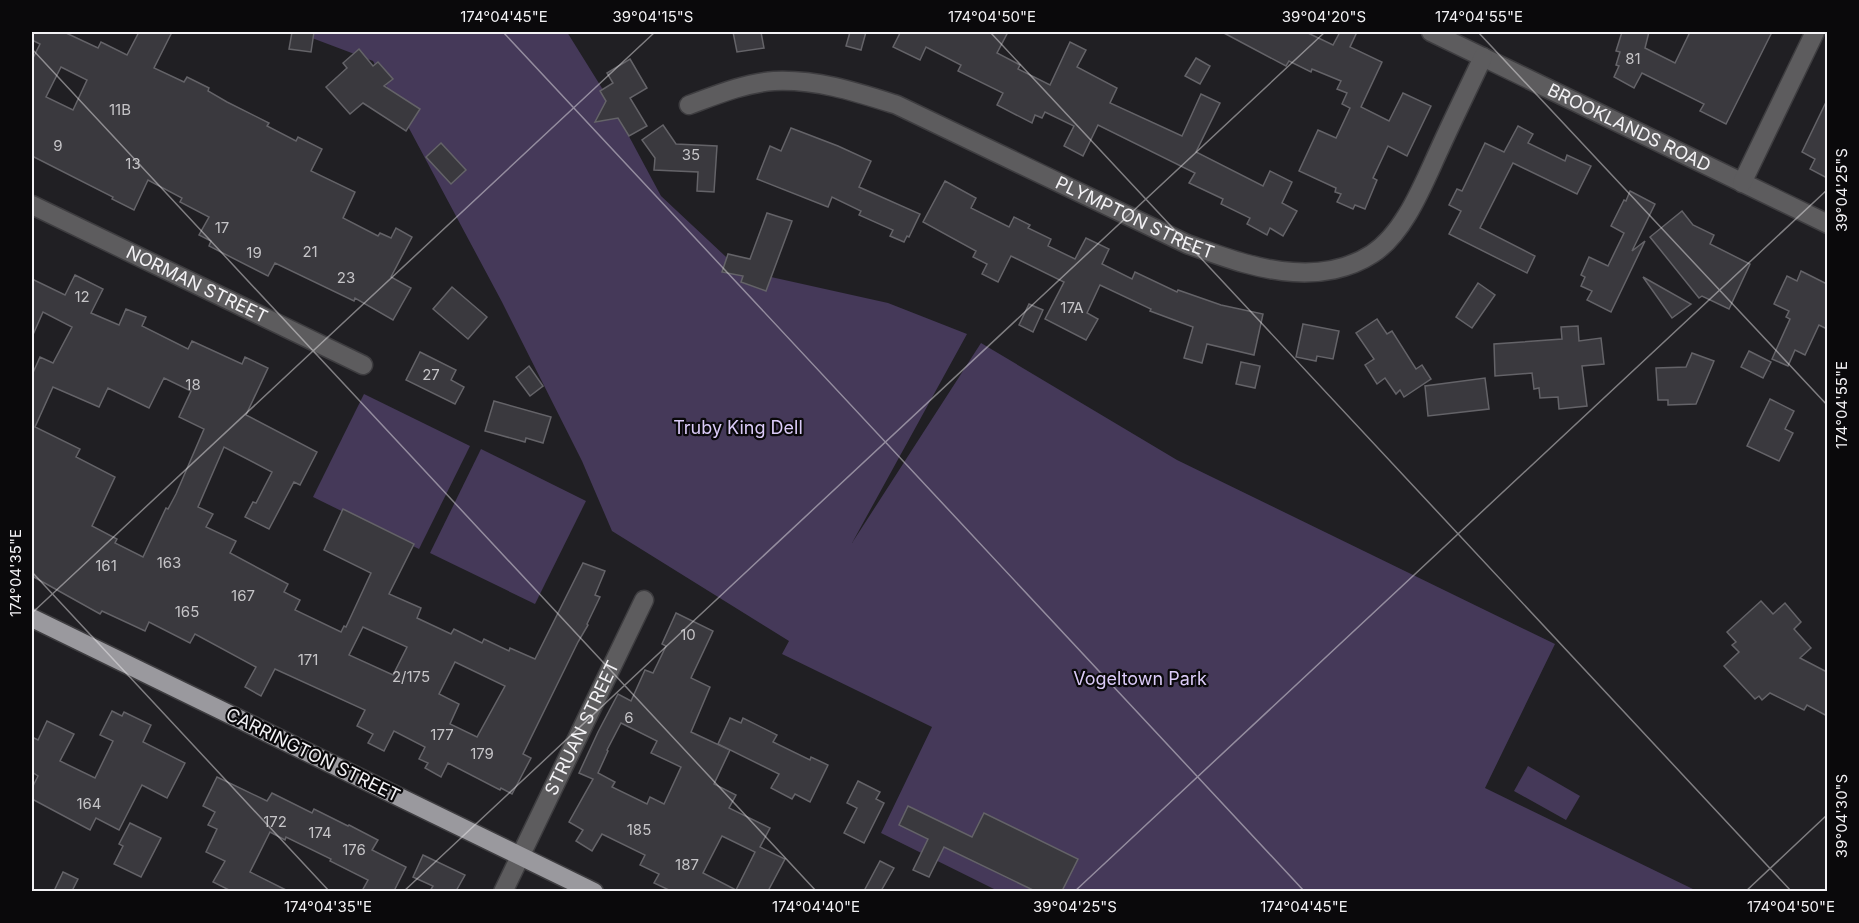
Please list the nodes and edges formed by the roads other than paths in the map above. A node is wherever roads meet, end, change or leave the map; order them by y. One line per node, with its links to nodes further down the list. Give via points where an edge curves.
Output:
1 (1431, 32): 3 (street, BROOKLANDS ROAD)
2 (1815, 32): 5 (street)
3 (1483, 57): 4 (street, PLYMPTON STREET, via 1422,185 1391,237 1373,254 1321,272 1293,272 1237,262 1187,244 897,105 856,92 817,83 773,81 734,89); 5 (street, BROOKLANDS ROAD)
4 (689, 105)
5 (1742, 183): 7 (street, BROOKLANDS ROAD)
6 (32, 205): 8 (street, NORMAN STREET)
7 (1827, 224)
8 (363, 365)
9 (644, 600): 11 (street, STRUAN STREET)
10 (32, 618): 11 (main road, CARRINGTON STREET)
11 (520, 855): 12 (street, STRUAN STREET); 13 (main road, CARRINGTON STREET)
12 (502, 891)
13 (594, 891)

